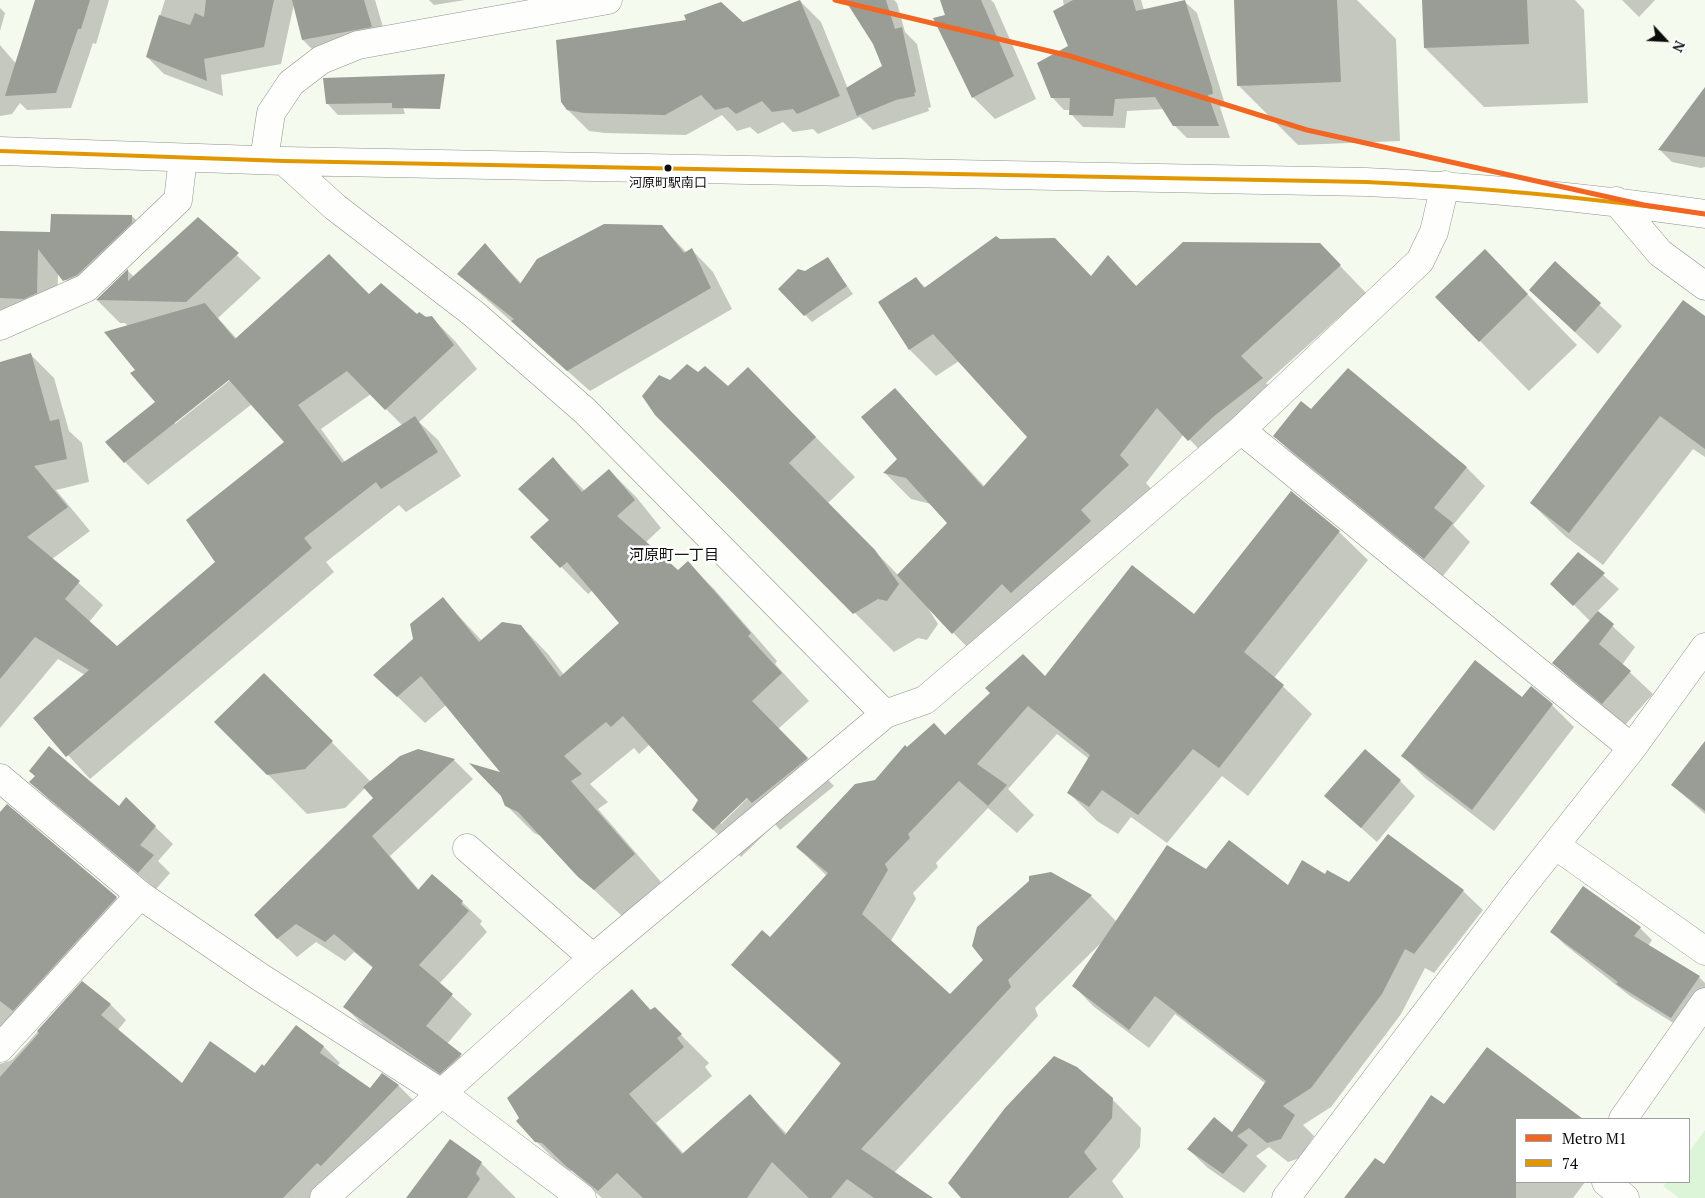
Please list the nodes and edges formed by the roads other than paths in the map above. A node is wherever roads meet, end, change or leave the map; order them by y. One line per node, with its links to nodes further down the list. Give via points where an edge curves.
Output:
1 (608, 0): 4 (street, via 358,45 321,60 291,83 271,113)
2 (0, 151): 3 (street)
3 (182, 158): 4 (street); 9 (street, via 178,200 86,288)
4 (274, 161): 5 (street); 12 (street, via 474,314 585,410)
5 (1445, 185): 6 (street); 10 (street, via 1434,232 1420,261)
6 (1616, 201): 7 (street); 8 (street, via 1660,253)
7 (1705, 214)
8 (1705, 286)
9 (0, 326)
10 (1241, 430): 12 (street, via 925,700); 13 (street)
11 (1705, 647): 13 (street)
12 (885, 714): 19 (street)
13 (1632, 748): 15 (street)
14 (0, 778): 17 (street)
15 (1555, 845): 18 (street); 27 (street)
16 (467, 848): 19 (street)
17 (140, 895): 21 (street); 22 (street, via 260,977)
18 (1705, 952)
19 (593, 958): 22 (street)
20 (1705, 1002): 23 (street)
21 (0, 1048)
22 (443, 1094): 25 (street); 26 (street)
23 (1624, 1118)
24 (1607, 1183): 28 (street)
25 (324, 1198)
26 (582, 1198)
27 (1286, 1198)
28 (1625, 1198)

